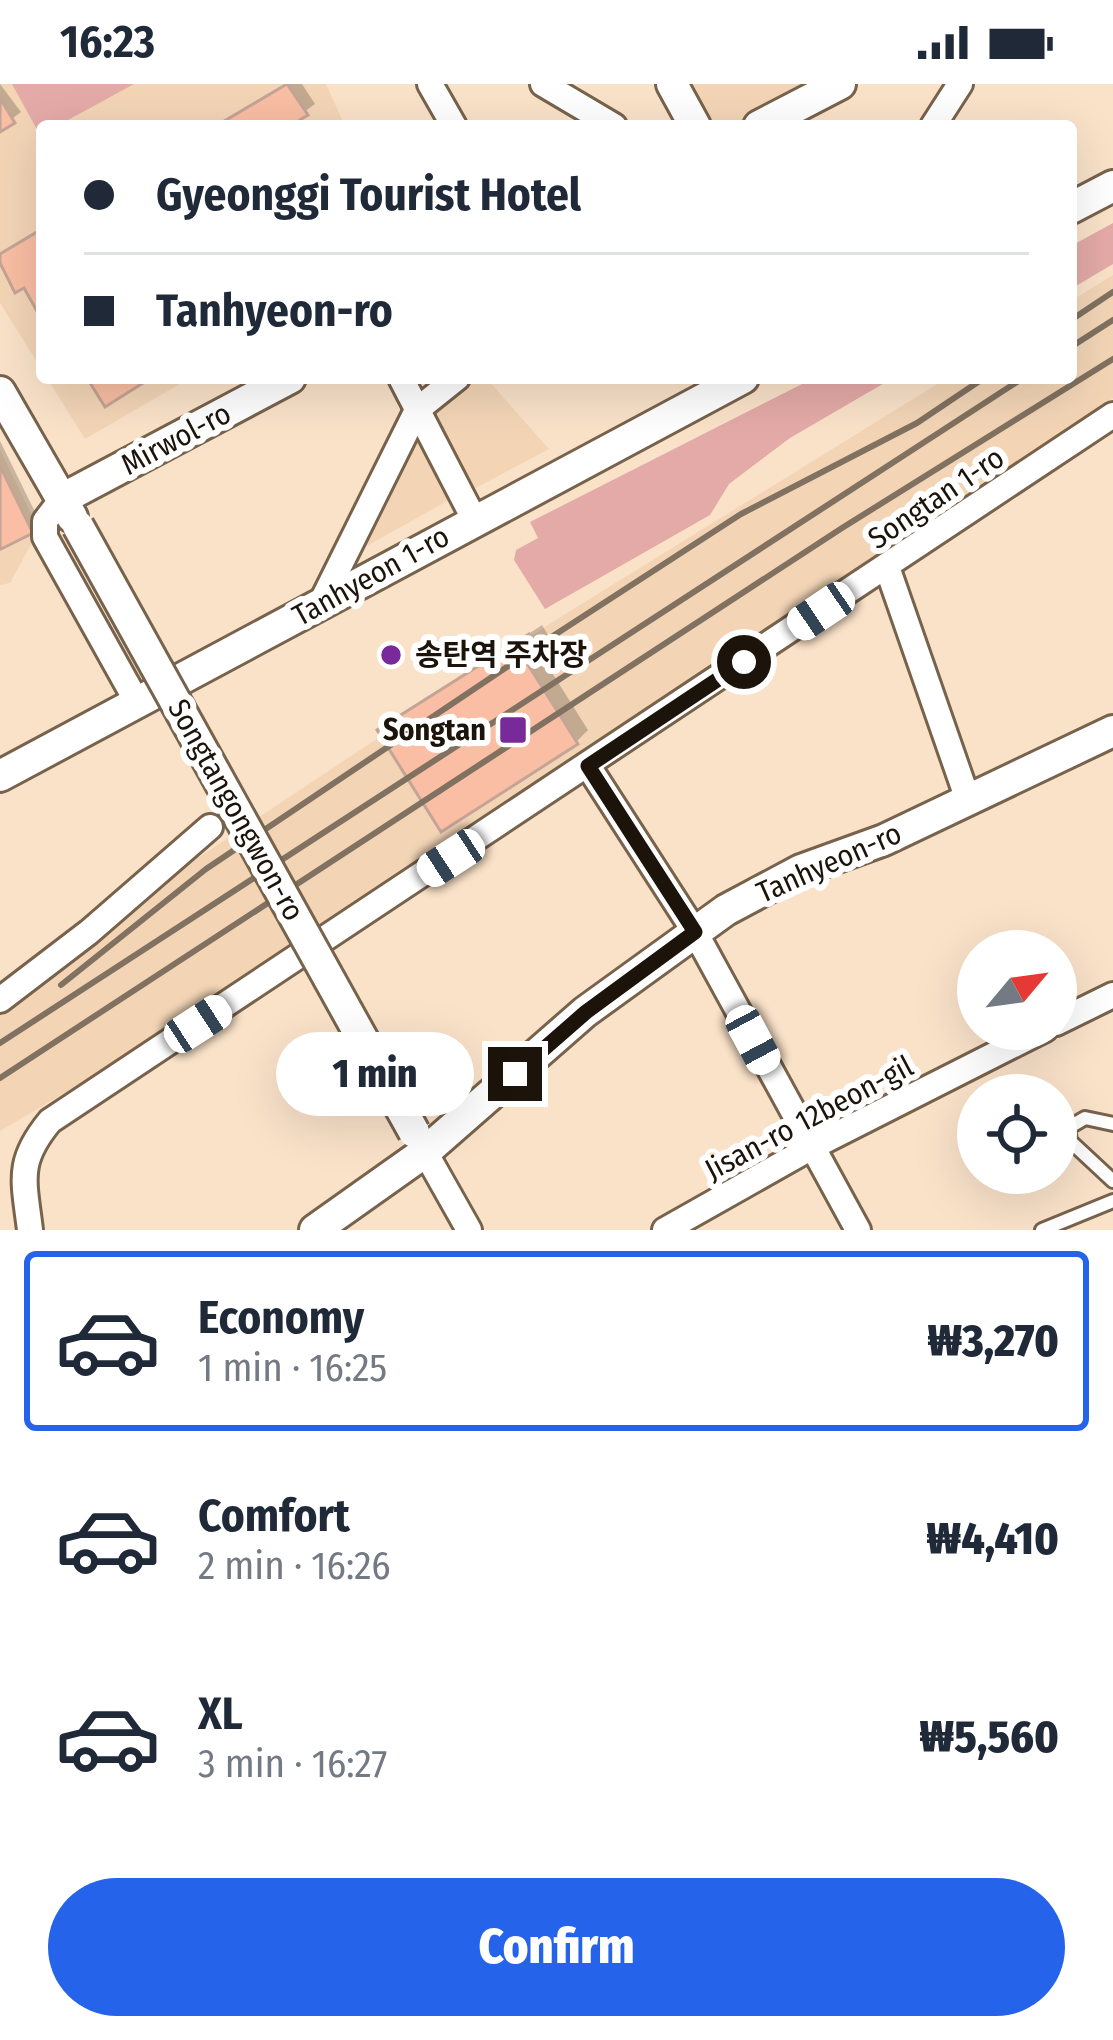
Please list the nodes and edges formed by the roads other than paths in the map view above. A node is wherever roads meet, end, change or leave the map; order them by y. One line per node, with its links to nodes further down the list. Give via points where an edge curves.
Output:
1 (430, 84): 6 (street)
2 (543, 84): 7 (street)
3 (672, 84): 8 (street)
4 (840, 84): 9 (street)
5 (960, 84): 10 (street)
6 (451, 120)
7 (604, 120)
8 (692, 120)
9 (771, 120)
10 (937, 120)
11 (1113, 186): 12 (street)
12 (1077, 205)
13 (280, 384): 20 (street, Mirwol-ro)
14 (404, 384): 18 (street)
15 (450, 384): 18 (street)
16 (732, 384): 21 (street, Tanhyeon 1-ro)
17 (0, 392): 20 (street, Songtangongwon-ro)
18 (417, 410): 21 (street); 23 (street)
19 (1113, 415): 22 (street, Songtan 1-ro)
20 (70, 513): 24 (street, via 45,521 45,537); 36 (street, Songtangongwon-ro, bridge)
21 (474, 519): 23 (street, Tanhyeon 1-ro)
22 (887, 568): 26 (street, Songtan 1-ro); 28 (street)
23 (321, 603): 24 (street, Tanhyeon 1-ro)
24 (137, 702): 27 (street, Tanhyeon 1-ro)
25 (1112, 734): 28 (street, Tanhyeon-ro)
26 (588, 766): 30 (street); 40 (street, Songtan 1-ro, via 50,1121 28,1148 22,1171)
27 (0, 776)
28 (968, 800): 30 (street, Tanhyeon-ro, via 801,870)
29 (210, 827): 32 (street)
30 (695, 932): 36 (street, Tanhyeon-ro); 37 (street)
31 (1113, 994): 33 (street)
32 (0, 1000)
33 (1077, 1013)
34 (1004, 1050): 37 (street, Jisan-ro 12beon-gil)
35 (1113, 1124): 38 (lane, via 1085,1118 1068,1128 1070,1141)
36 (420, 1142): 41 (street, Tanhyeon-ro); 42 (street, Songtangongwon-ro)
37 (812, 1147): 43 (street, Jisan-ro 12beon-gil); 44 (street)
38 (1113, 1181)
39 (1113, 1201): 45 (lane)
40 (30, 1230)
41 (315, 1230)
42 (469, 1230)
43 (666, 1230)
44 (858, 1230)
45 (1042, 1230)

